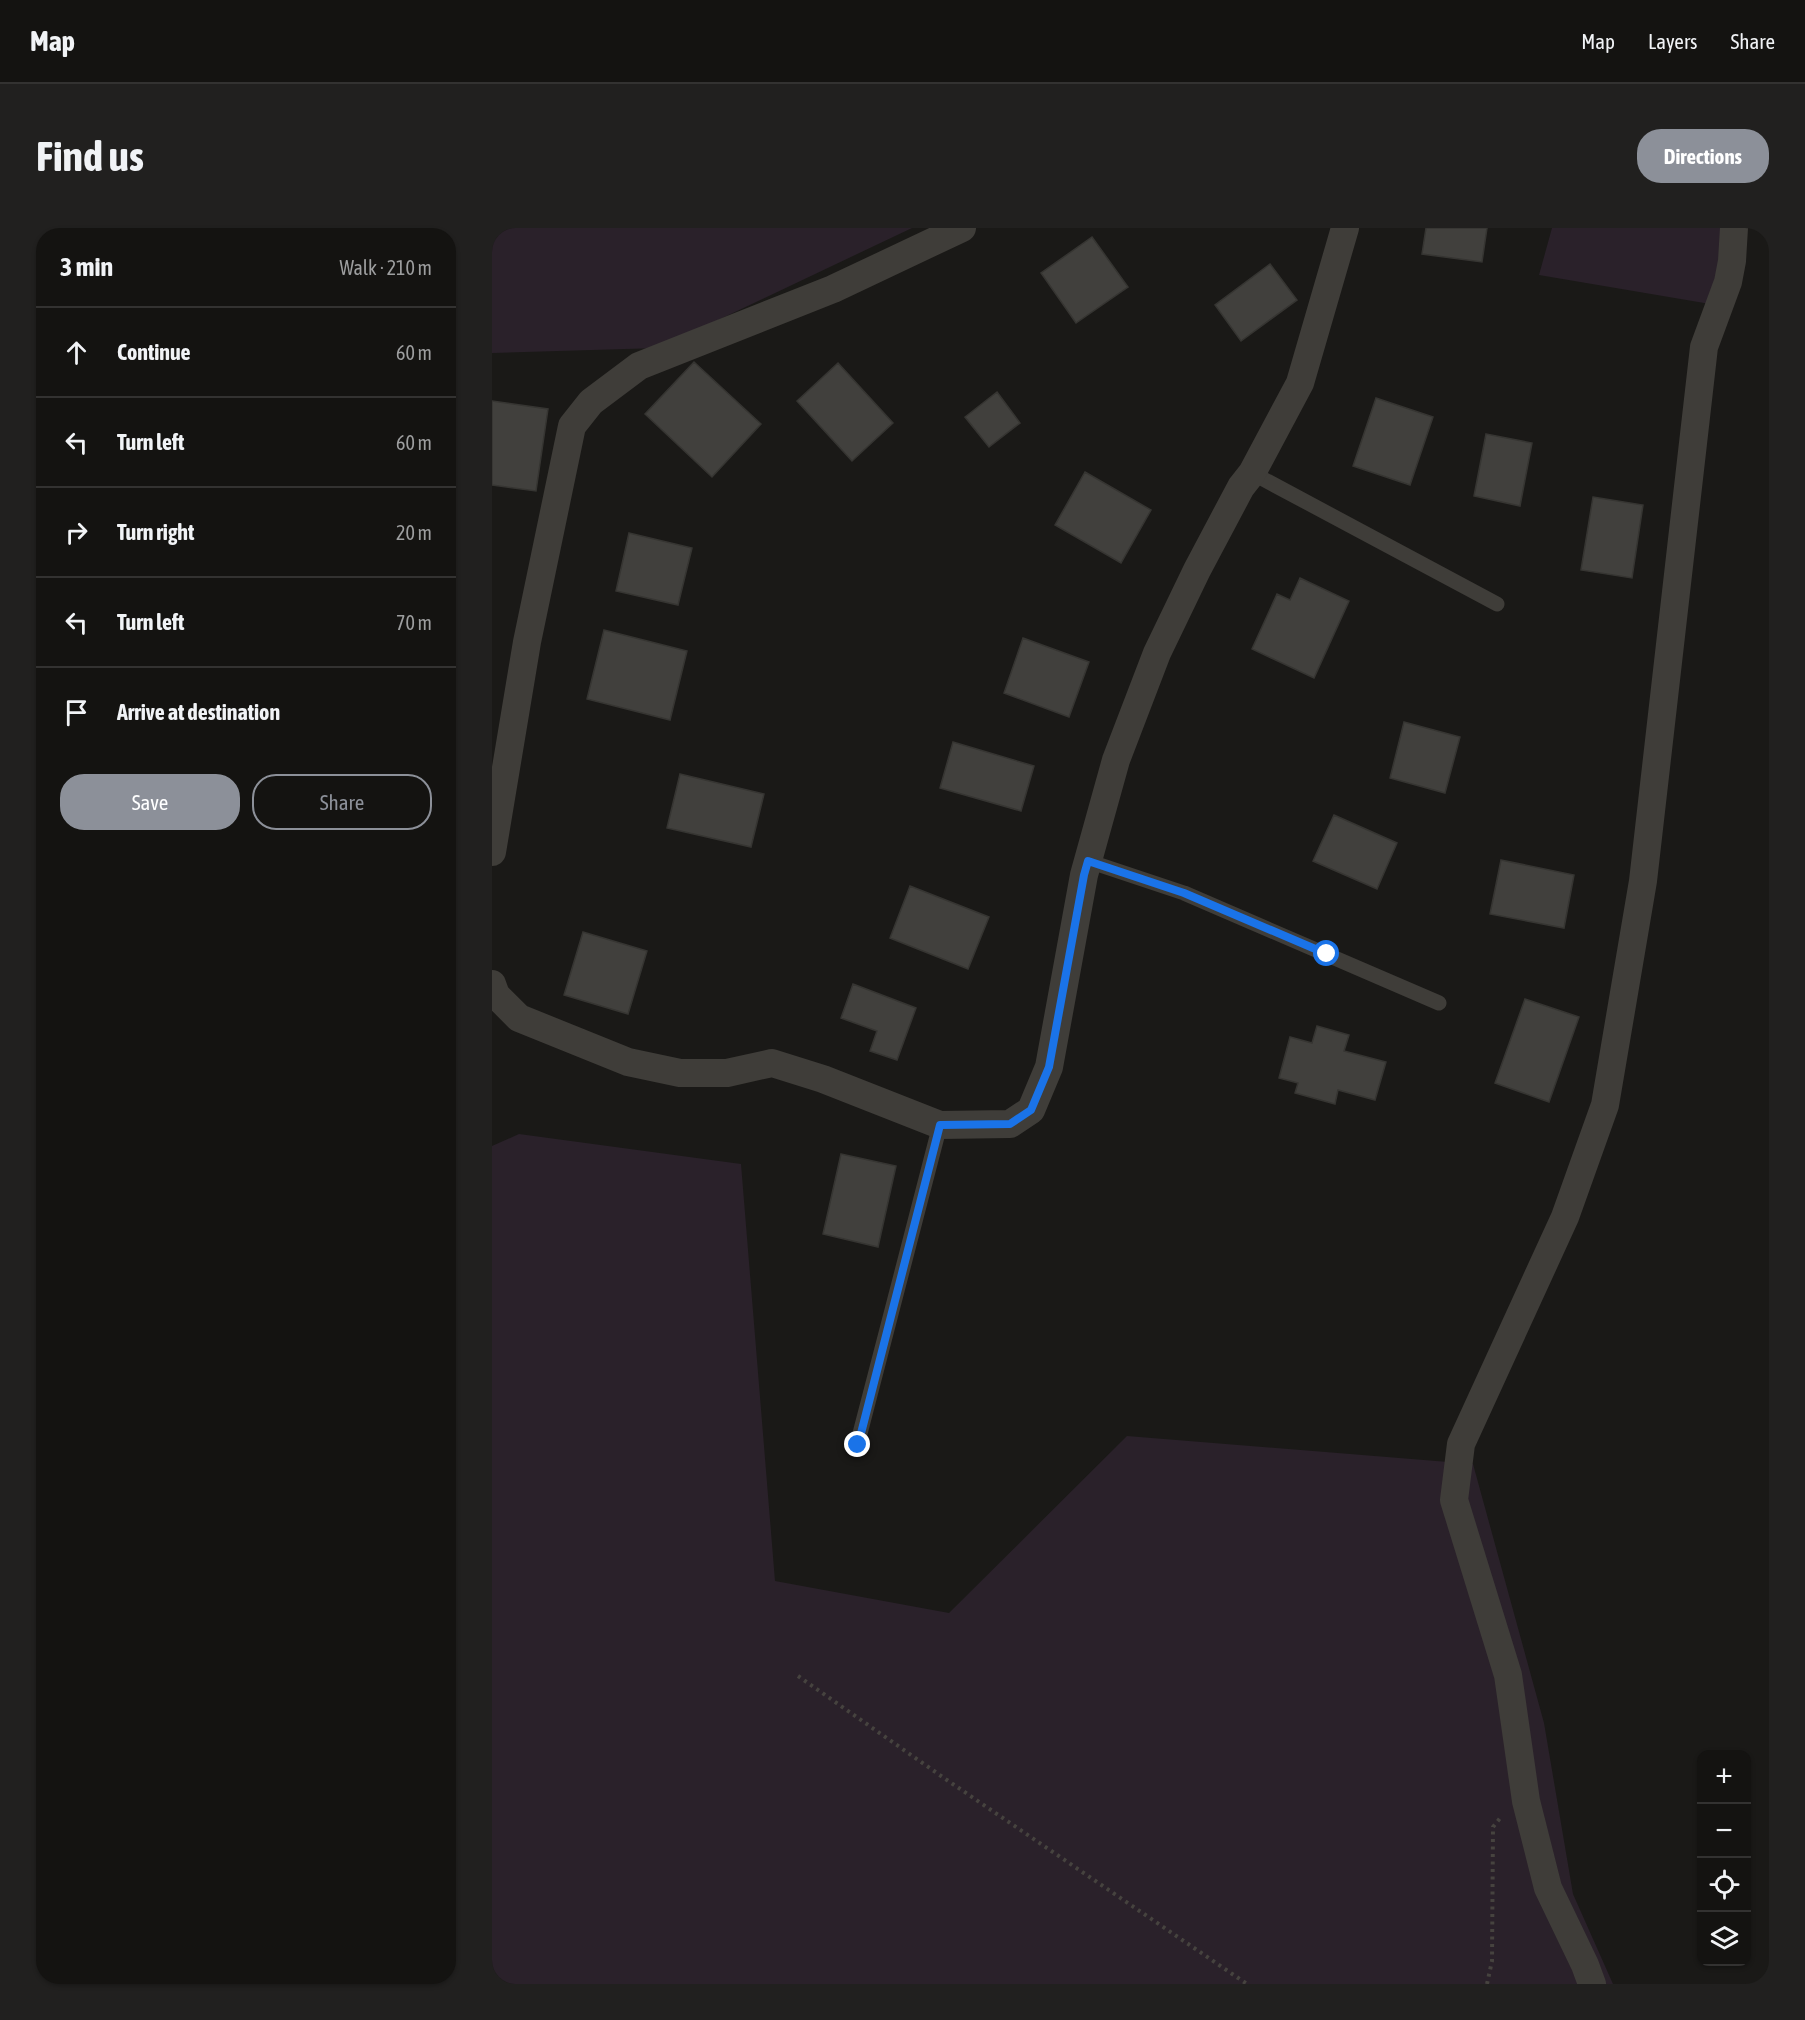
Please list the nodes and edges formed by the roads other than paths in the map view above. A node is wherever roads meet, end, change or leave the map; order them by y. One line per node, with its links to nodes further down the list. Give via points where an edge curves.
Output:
1 (962, 228): 6 (street, via 833,289 639,366 591,402 572,426 527,642)
2 (1345, 228): 4 (street, via 1300,383)
3 (1734, 228): 13 (street, via 1728,282 1704,347 1643,881 1605,1105 1565,1217 1461,1444 1454,1500 1508,1675 1526,1801 1548,1888)
4 (1252, 473): 5 (lane); 7 (street, via 1213,539 1157,653 1116,760)
5 (1497, 604)
6 (492, 852)
7 (1088, 861): 9 (lane, via 1184,893); 11 (street, via 1049,1067 1031,1110 1010,1124)
8 (492, 984): 10 (street)
9 (1440, 1003)
10 (501, 1012): 11 (street, via 628,1062 680,1072 727,1073 772,1063)
11 (940, 1125): 12 (lane)
12 (858, 1445)
13 (1592, 1984)

